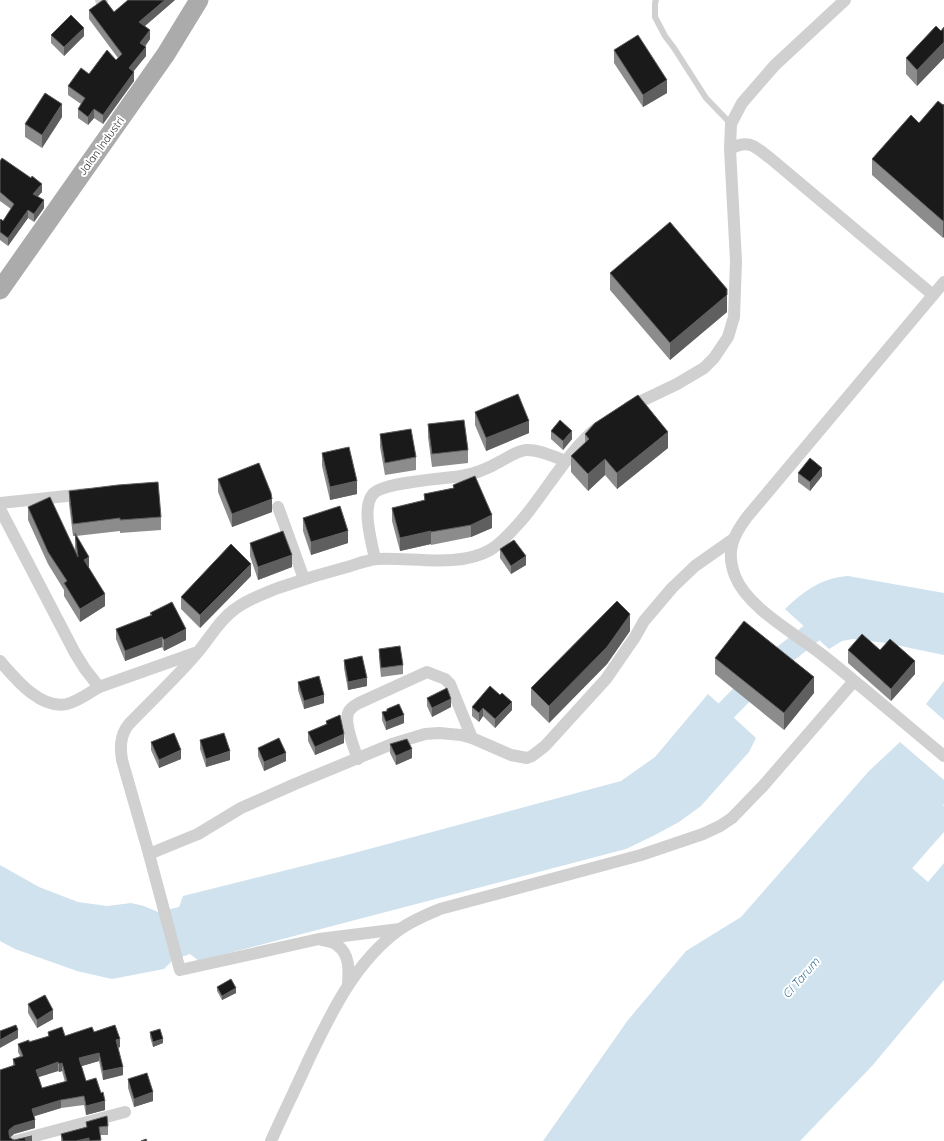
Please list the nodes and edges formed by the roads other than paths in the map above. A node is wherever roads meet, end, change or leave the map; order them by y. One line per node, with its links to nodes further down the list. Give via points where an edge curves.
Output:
1 (199, 0): 7 (main road, Jalan Industri, via 166,54)
2 (656, 0): 4 (lane, via 655,17 665,36 706,98)
3 (846, 0): 4 (street, via 775,65 742,103)
4 (731, 124): 5 (street)
5 (730, 149): 8 (street, via 740,143 747,143 766,154); 9 (street, via 736,261 734,317 728,337 704,368)
6 (944, 282): 8 (street)
7 (0, 290)
8 (933, 295): 16 (street, via 747,517)
9 (621, 412)
10 (604, 423): 11 (street, via 590,433)
11 (566, 461): 17 (street, via 532,508 506,538 490,550 472,558); 17 (street, via 524,450 463,476 377,490 370,498 368,508)
12 (95, 492): 13 (street)
13 (0, 503)
14 (278, 507): 18 (street)
15 (0, 509): 22 (street, via 75,653)
16 (732, 540): 21 (street, via 732,566 746,594 763,611); 23 (street, via 695,566 672,588 644,621 606,679 537,754 527,758 511,755)
17 (375, 559): 18 (street)
18 (304, 579): 19 (street, via 256,596 234,609)
19 (198, 652): 22 (street); 26 (street, via 129,724 122,736 122,760)
20 (0, 661): 22 (street, via 29,692 55,704 77,700)
21 (854, 681): 24 (street); 27 (street, via 763,786 732,818 720,826 641,855 440,909)
22 (100, 687)
23 (472, 738): 25 (street, via 433,733 392,744); 25 (street, via 450,684 438,675 427,672 359,703 349,712 347,724)
24 (944, 756)
25 (358, 759): 26 (street, via 249,804 198,834)
26 (149, 854): 28 (street, via 180,970)
27 (400, 929): 28 (street); 29 (street, via 381,946)
28 (319, 939): 29 (street, via 337,945 344,954 349,970)
29 (348, 984): 32 (street)
30 (125, 1112): 31 (street)
31 (16, 1141)
32 (271, 1141)

